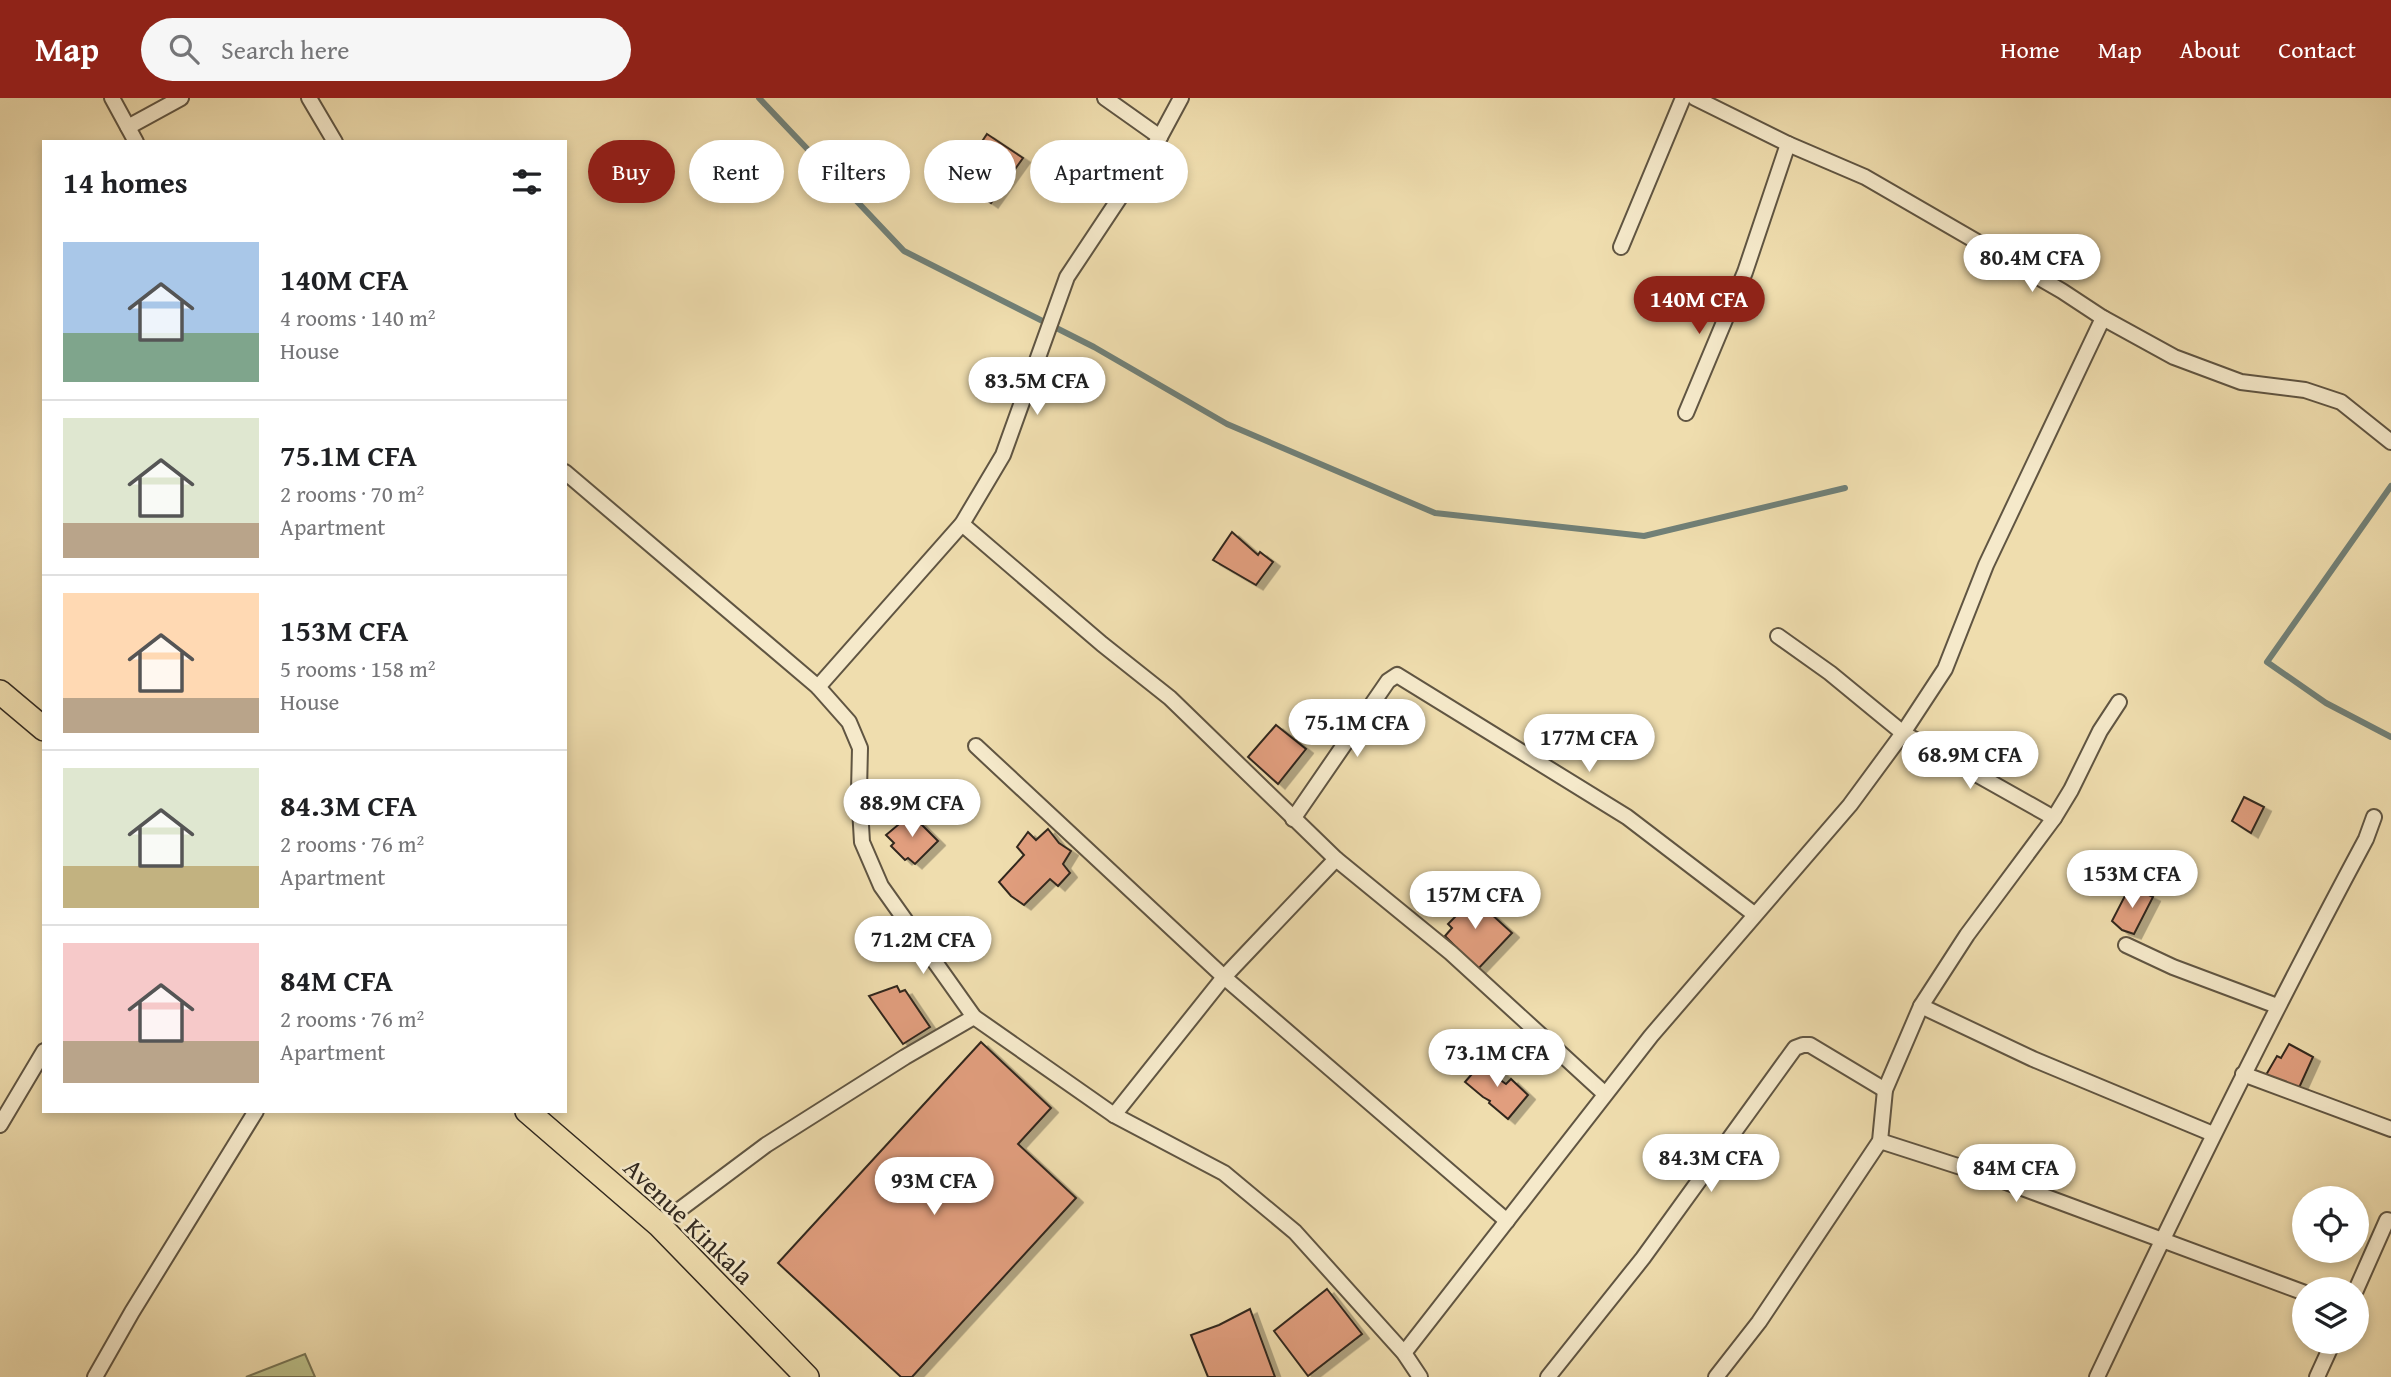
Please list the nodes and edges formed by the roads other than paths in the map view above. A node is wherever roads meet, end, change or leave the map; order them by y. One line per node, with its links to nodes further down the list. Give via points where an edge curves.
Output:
1 (112, 98): 8 (street)
2 (181, 98): 8 (street)
3 (309, 98): 11 (street)
4 (1105, 98): 9 (street)
5 (1181, 98): 9 (street)
6 (1684, 98): 13 (street)
7 (1695, 98): 12 (street)
8 (128, 127): 10 (street)
9 (1160, 137): 18 (street, via 1067,277 1003,455)
10 (135, 140)
11 (334, 140)
12 (1788, 144): 14 (street, via 1865,177); 15 (street, via 1745,272)
13 (1621, 247)
14 (2103, 318): 16 (street, via 2174,357 2241,382 2305,390 2341,402); 24 (street, via 1986,565 1945,669)
15 (1686, 413)
16 (2391, 442)
17 (567, 474): 20 (street)
18 (962, 524): 20 (street); 28 (street, via 1170,698)
19 (1778, 636): 24 (street)
20 (818, 687): 35 (street, via 849,722 860,748 862,842 881,886)
21 (3, 700): 23 (main road)
22 (2119, 702): 27 (street)
23 (42, 728)
24 (1903, 733): 27 (street); 30 (street, via 1850,805)
25 (976, 746): 32 (street)
26 (2374, 817): 34 (street)
27 (2054, 818): 33 (street, via 1966,935)
28 (1293, 819): 29 (street); 30 (street, via 1388,681 1397,675 1627,817)
29 (1336, 859): 32 (street); 39 (street, via 1451,953)
30 (1754, 914): 39 (street)
31 (2126, 945): 34 (street)
32 (1224, 976): 42 (street); 48 (street)
33 (1922, 1006): 38 (street); 45 (street, via 2033,1059)
34 (2277, 1006): 37 (street)
35 (974, 1017): 42 (street); 49 (street, via 766,1145)
36 (42, 1054): 43 (street)
37 (2243, 1074): 44 (street); 45 (street)
38 (1885, 1090): 46 (street); 58 (street, via 1810,1045 1795,1048 1643,1258)
39 (1605, 1094): 48 (street)
40 (255, 1113): 55 (street)
41 (529, 1113): 49 (main road, Avenue Kinkala)
42 (1114, 1115): 53 (street, via 1224,1173 1295,1232)
43 (0, 1125)
44 (2391, 1129)
45 (2213, 1133): 50 (street)
46 (1880, 1141): 50 (street); 59 (street, via 1759,1322)
47 (2390, 1216): 51 (street)
48 (1507, 1221): 53 (street)
49 (659, 1225): 56 (main road, Avenue Kinkala)
50 (2162, 1240): 52 (street); 60 (street)
51 (2362, 1277)
52 (2292, 1288)
53 (1404, 1353): 57 (street)
54 (2328, 1354): 61 (street)
55 (95, 1377)
56 (807, 1377)
57 (1420, 1377)
58 (1548, 1377)
59 (1716, 1377)
60 (2097, 1377)
61 (2317, 1377)

